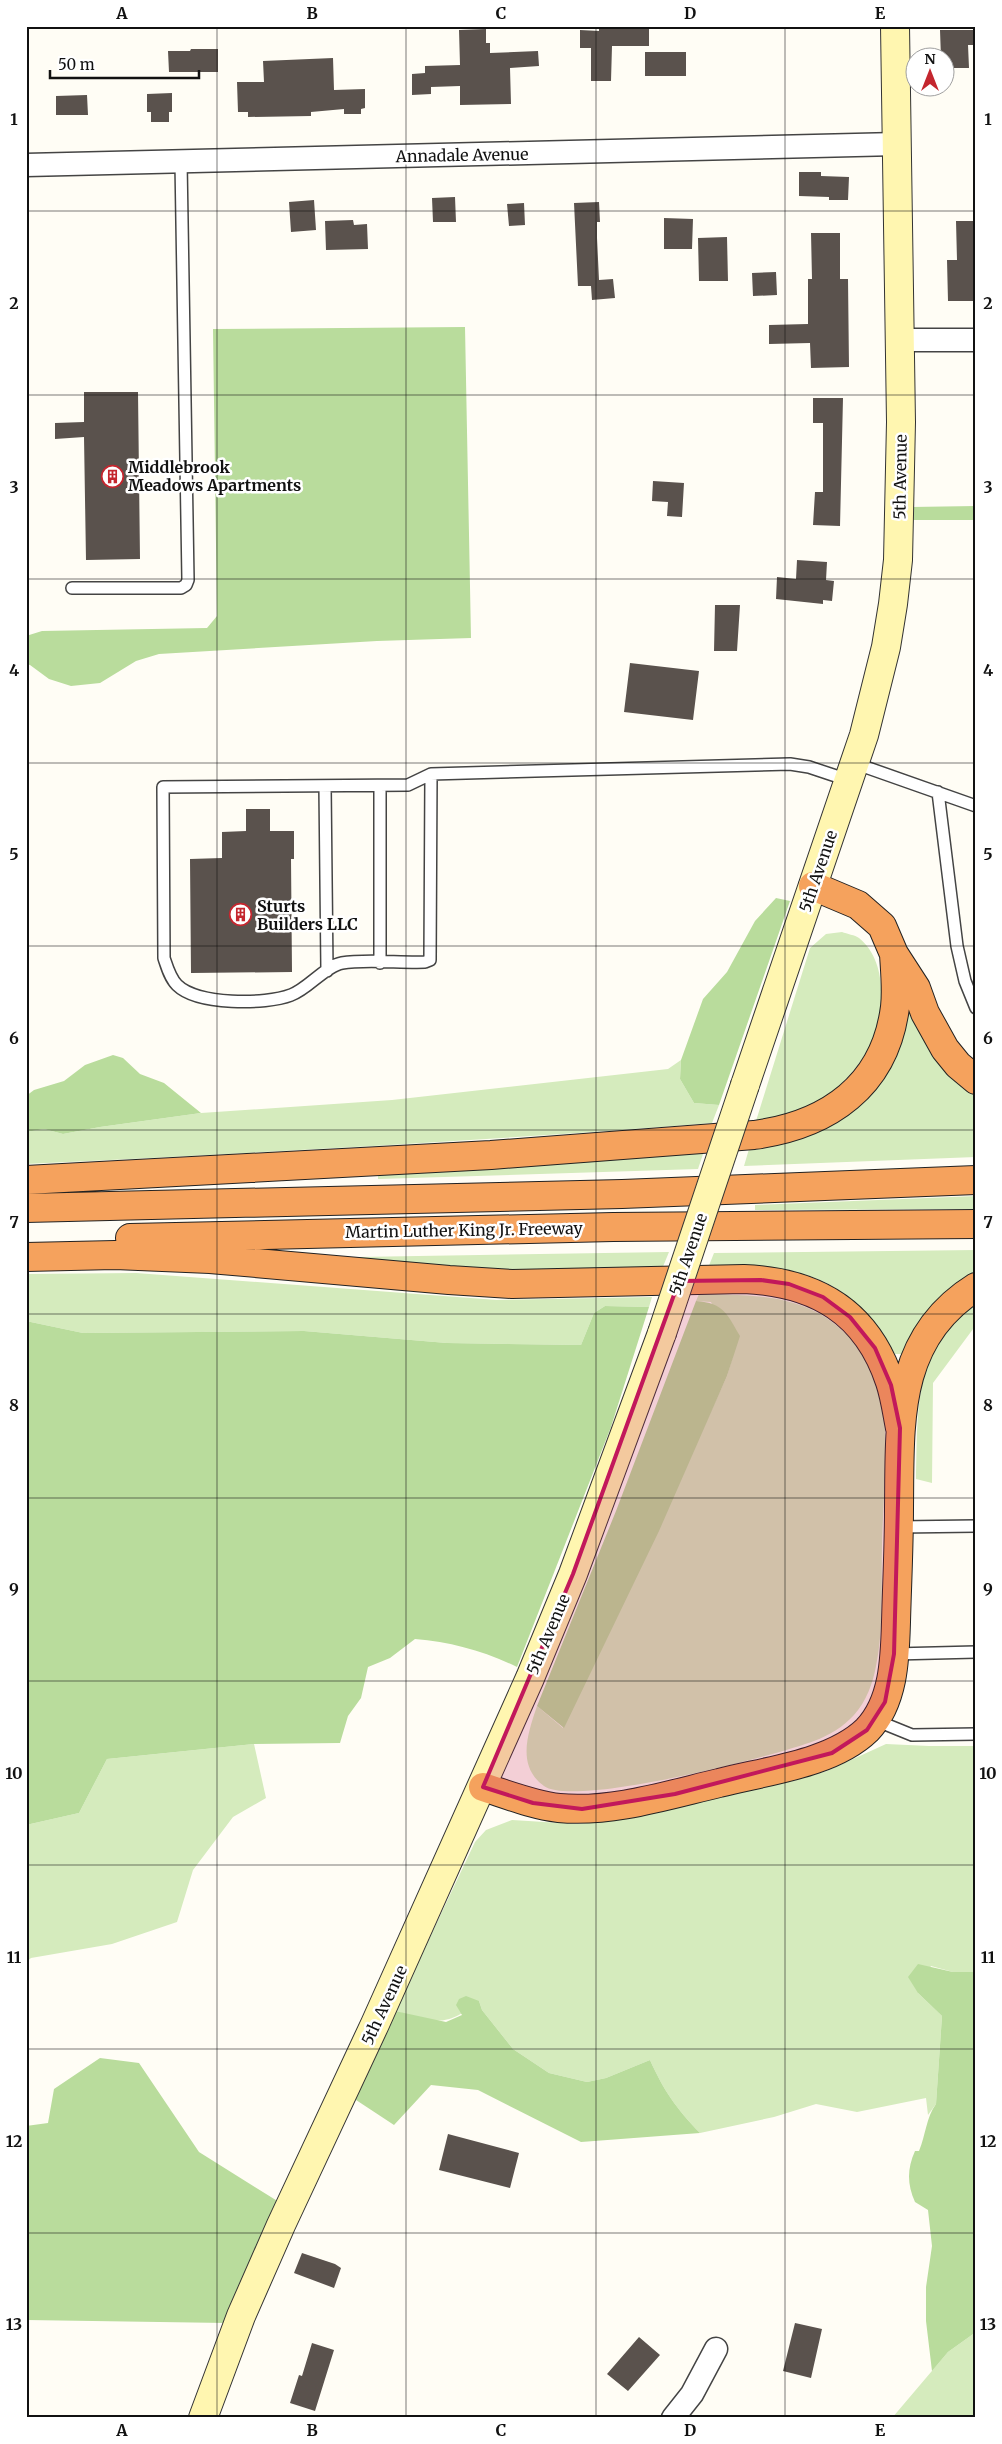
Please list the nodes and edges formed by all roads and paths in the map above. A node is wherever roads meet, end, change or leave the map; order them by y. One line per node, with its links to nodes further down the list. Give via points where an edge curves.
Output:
1 (896, 26): 2 (street, 5th Avenue)
2 (898, 144): 3 (street, Annadale Avenue); 5 (street, 5th Avenue)
3 (181, 162): 4 (street, Annadale Avenue); 7 (lane, via 188,580 181,588)
4 (26, 165)
5 (900, 340): 6 (street); 8 (street, 5th Avenue, via 898,560 886,647 871,711)
6 (976, 340)
7 (72, 588)
8 (851, 772): 9 (lane, via 790,764); 12 (lane); 14 (street, 5th Avenue)
9 (431, 774): 11 (lane, via 408,785); 16 (lane, via 432,955 425,962)
10 (325, 786): 11 (lane); 17 (lane); 17 (lane, via 163,787 164,958 176,985 190,994 210,1000 272,1000 290,996 308,987)
11 (380, 786): 16 (lane)
12 (938, 792): 13 (lane); 18 (lane, via 957,946 965,981)
13 (976, 806)
14 (813, 886): 15 (highway, via 867,911 882,926); 34 (street, 5th Avenue, bridge, via 662,1332 573,1574)
15 (894, 954): 19 (highway, via 916,988 925,1013 945,1049); 20 (highway, via 895,1005 890,1032 879,1059 862,1085 848,1098 831,1111 794,1128 744,1136 491,1155)
16 (380, 963): 17 (lane, via 340,963)
17 (327, 971)
18 (976, 1008)
19 (976, 1080)
20 (26, 1180)
21 (976, 1180): 22 (highway, Martin Luther King Jr. Freeway, via 622,1194)
22 (26, 1208)
23 (976, 1224): 24 (highway, Martin Luther King Jr. Freeway, via 613,1227)
24 (26, 1240)
25 (26, 1257): 27 (highway, via 210,1258 512,1284 775,1281 823,1297 863,1331 884,1365)
26 (976, 1287): 27 (highway, via 948,1307 926,1335 910,1372)
27 (900, 1428): 29 (highway)
28 (976, 1526): 29 (lane)
29 (899, 1527): 31 (highway)
30 (976, 1652): 31 (lane)
31 (894, 1654): 32 (highway, via 890,1686)
32 (875, 1720): 33 (lane, via 912,1735); 34 (highway, via 856,1738 832,1753 809,1761 634,1802 582,1809 558,1808)
33 (976, 1734)
34 (483, 1787): 36 (street, 5th Avenue, via 281,2224 241,2316)
35 (716, 2349): 37 (street, via 692,2394)
36 (203, 2418)
37 (673, 2418)

